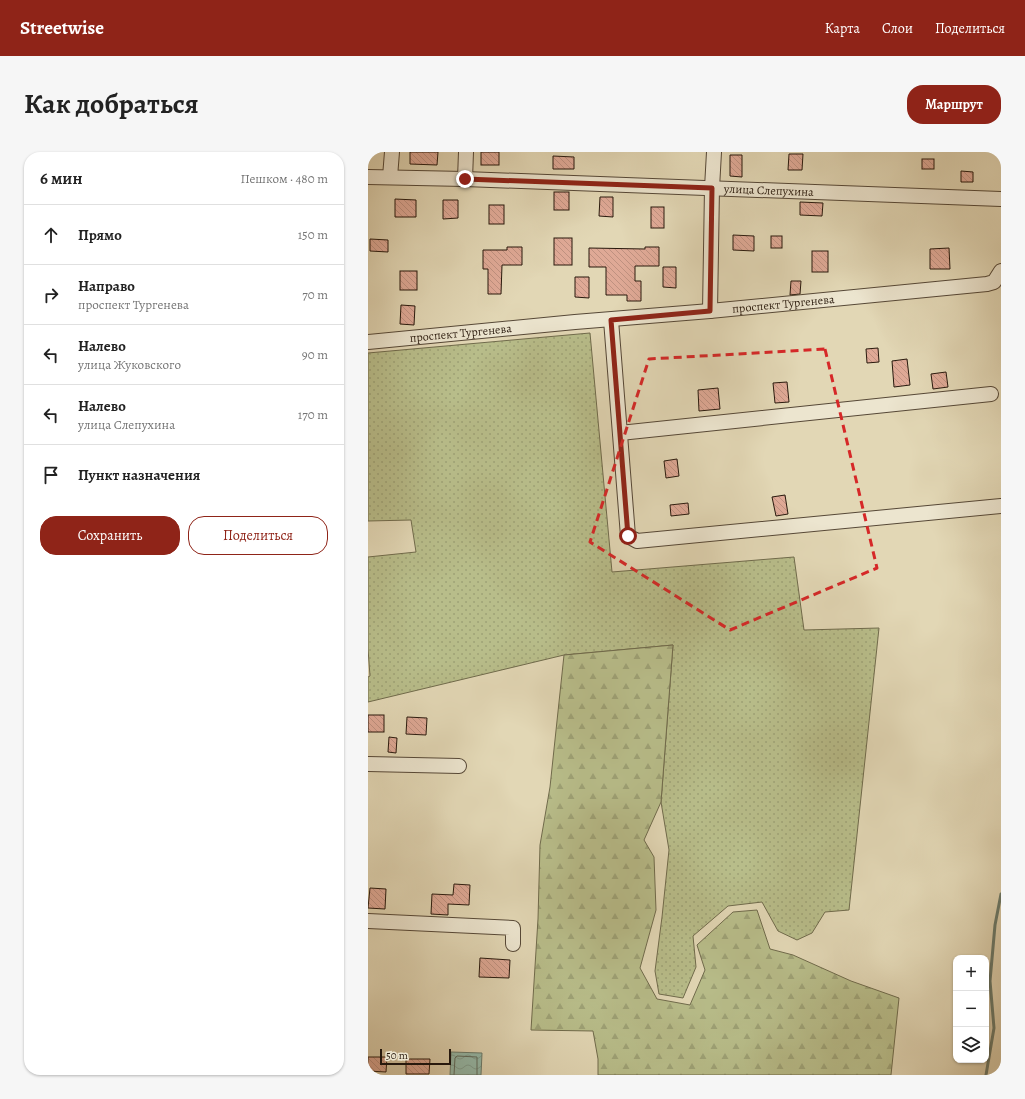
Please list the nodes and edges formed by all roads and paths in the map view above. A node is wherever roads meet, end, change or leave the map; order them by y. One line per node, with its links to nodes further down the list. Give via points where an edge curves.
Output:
1 (392, 152): 5 (street)
2 (466, 152): 6 (street)
3 (714, 152): 7 (street)
4 (368, 177): 5 (street, улица Слепухина)
5 (390, 178): 6 (street, улица Слепухина)
6 (465, 179): 7 (street, улица Слепухина)
7 (712, 188): 8 (street, улица Слепухина); 10 (street)
8 (1001, 199)
9 (1001, 271): 10 (street, проспект Тургенева, via 994,282 988,284)
10 (710, 311): 11 (street, проспект Тургенева)
11 (611, 320): 12 (street, проспект Тургенева); 14 (street)
12 (368, 342)
13 (991, 394): 14 (street)
14 (620, 434): 15 (street, via 628,536 637,542)
15 (1001, 506)
16 (368, 764): 17 (street)
17 (459, 766)
18 (368, 921): 19 (street, via 513,928)
19 (512, 944)

